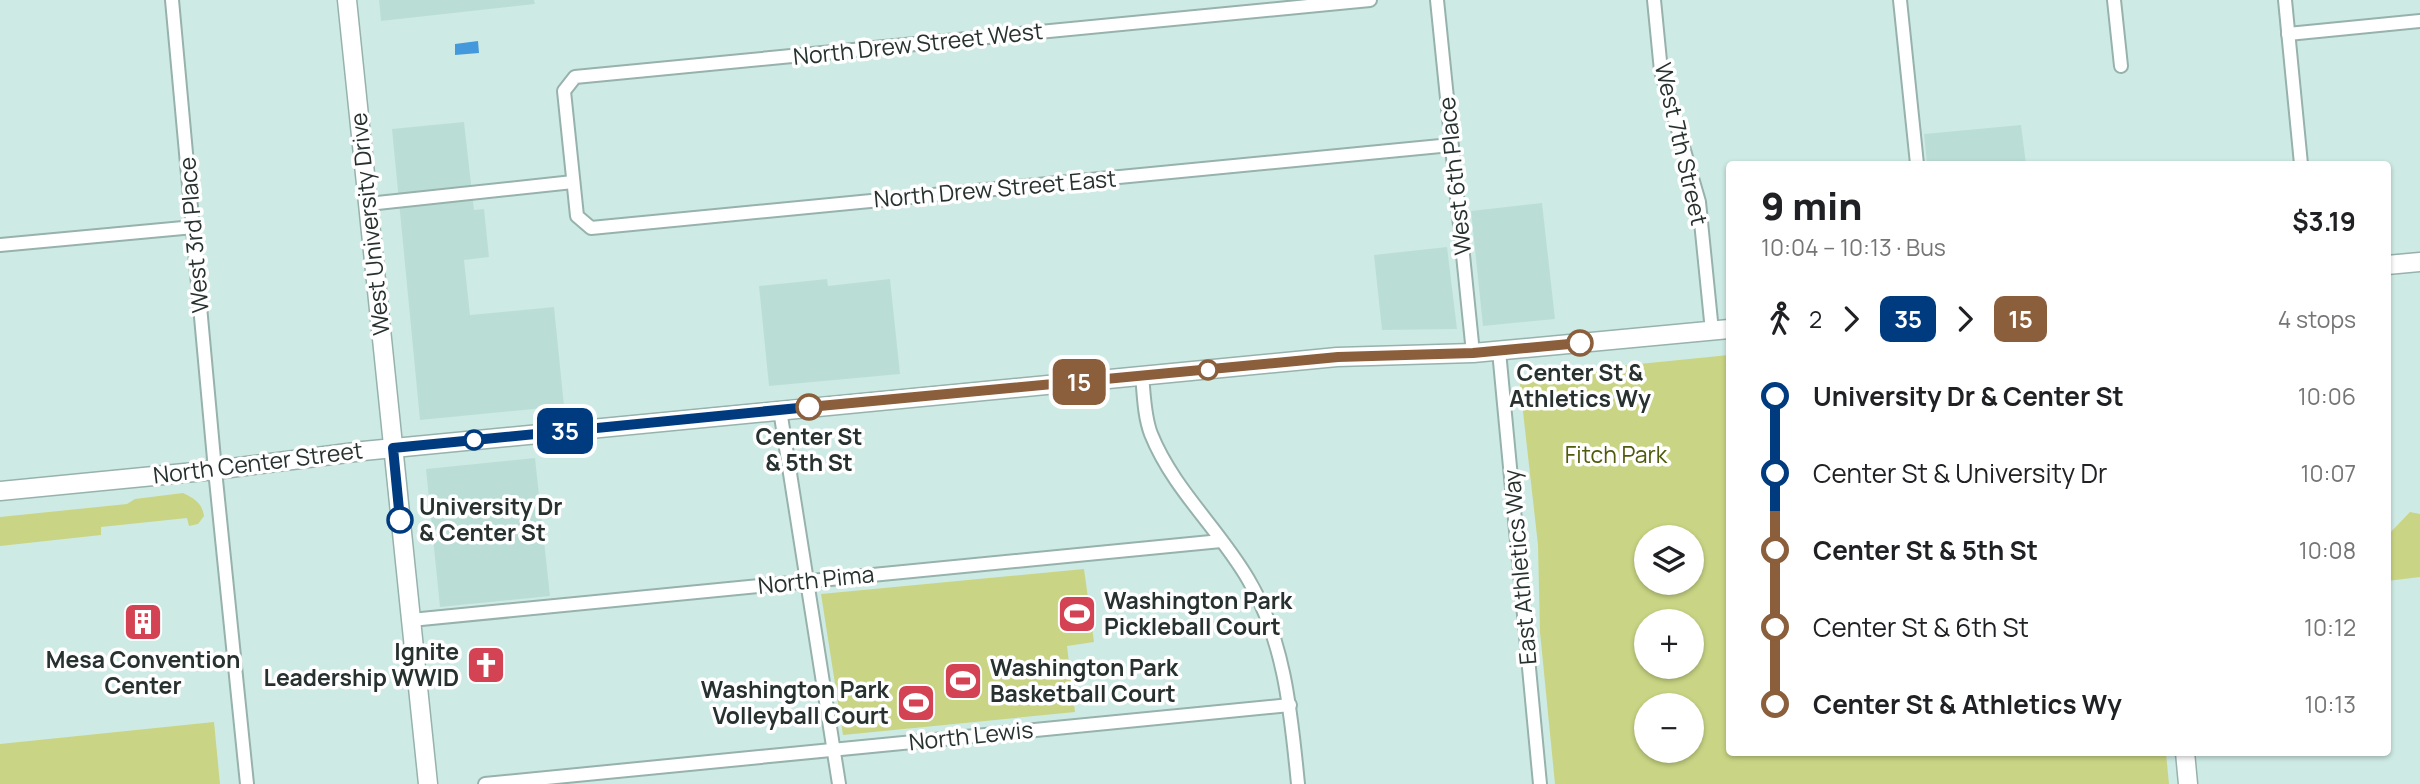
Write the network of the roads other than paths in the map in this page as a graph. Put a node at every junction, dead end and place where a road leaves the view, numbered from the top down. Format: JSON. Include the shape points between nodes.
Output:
{"nodes":[{"id":1,"x":172,"y":0,"type":"edge"},
{"id":2,"x":347,"y":0,"type":"edge"},
{"id":3,"x":1370,"y":0,"type":"edge"},
{"id":4,"x":1437,"y":0,"type":"edge"},
{"id":5,"x":1654,"y":0,"type":"edge"},
{"id":6,"x":1900,"y":0,"type":"edge"},
{"id":7,"x":2114,"y":0,"type":"edge"},
{"id":8,"x":2285,"y":0,"type":"edge"},
{"id":9,"x":2420,"y":21,"type":"edge"},
{"id":10,"x":2288,"y":34,"type":"junction"},
{"id":11,"x":2121,"y":66,"type":"dead end"},
{"id":12,"x":1451,"y":145,"type":"junction"},
{"id":13,"x":1917,"y":161,"type":"edge"},
{"id":14,"x":2301,"y":161,"type":"edge"},
{"id":15,"x":573,"y":182,"type":"junction"},
{"id":16,"x":369,"y":204,"type":"junction"},
{"id":17,"x":194,"y":227,"type":"junction"},
{"id":18,"x":0,"y":244,"type":"edge"},
{"id":19,"x":2420,"y":262,"type":"edge"},
{"id":20,"x":2391,"y":265,"type":"edge"},
{"id":21,"x":1720,"y":330,"type":"edge"},
{"id":22,"x":1499,"y":351,"type":"junction"},
{"id":23,"x":1473,"y":353,"type":"junction"},
{"id":24,"x":1142,"y":376,"type":"junction"},
{"id":25,"x":780,"y":410,"type":"junction"},
{"id":26,"x":393,"y":448,"type":"junction"},
{"id":27,"x":215,"y":470,"type":"junction"},
{"id":28,"x":0,"y":491,"type":"edge"},
{"id":29,"x":1221,"y":541,"type":"junction"},
{"id":30,"x":807,"y":581,"type":"junction"},
{"id":31,"x":411,"y":620,"type":"junction"},
{"id":32,"x":1290,"y":705,"type":"junction"},
{"id":33,"x":834,"y":750,"type":"junction"},
{"id":34,"x":2185,"y":756,"type":"edge"},
{"id":35,"x":247,"y":784,"type":"edge"},
{"id":36,"x":428,"y":784,"type":"edge"},
{"id":37,"x":485,"y":784,"type":"edge"},
{"id":38,"x":839,"y":784,"type":"edge"},
{"id":39,"x":1298,"y":784,"type":"edge"},
{"id":40,"x":1540,"y":784,"type":"edge"},
{"id":41,"x":2188,"y":784,"type":"edge"}],
"edges":[{"from":1,"to":17,"type":"street","name":"West 3rd Place"},
{"from":2,"to":16,"type":"street","name":"West University Drive"},
{"from":3,"to":15,"type":"street","name":"North Drew Street West","via":[[575,77],[564,91]]},
{"from":4,"to":12,"type":"street","name":"West 6th Place"},
{"from":5,"to":21,"type":"street","name":"West 7th Street","via":[[1661,71],[1699,202]]},
{"from":6,"to":13,"type":"street"},
{"from":7,"to":11,"type":"street"},
{"from":8,"to":10,"type":"street"},
{"from":9,"to":10,"type":"street"},
{"from":10,"to":14,"type":"street"},
{"from":12,"to":15,"type":"street","name":"North Drew Street East","via":[[591,228],[577,216]]},
{"from":12,"to":23,"type":"street","name":"West 6th Place"},
{"from":15,"to":16,"type":"street"},
{"from":16,"to":26,"type":"street","name":"West University Drive"},
{"from":17,"to":18,"type":"street"},
{"from":17,"to":27,"type":"street","name":"West 3rd Place"},
{"from":19,"to":20,"type":"street"},
{"from":21,"to":22,"type":"street","name":"North Center Street"},
{"from":22,"to":23,"type":"street","name":"North Center Street"},
{"from":22,"to":40,"type":"street","name":"East Athletics Way"},
{"from":23,"to":24,"type":"street","name":"North Center Street","via":[[1338,357]]},
{"from":24,"to":25,"type":"street","name":"North Center Street"},
{"from":24,"to":29,"type":"street","via":[[1150,432],[1167,467]]},
{"from":25,"to":26,"type":"street","name":"North Center Street"},
{"from":25,"to":30,"type":"street"},
{"from":26,"to":27,"type":"street","name":"North Center Street"},
{"from":26,"to":31,"type":"street","name":"West University Drive"},
{"from":27,"to":28,"type":"street","name":"North Center Street"},
{"from":27,"to":35,"type":"street","name":"West 3rd Place"},
{"from":29,"to":30,"type":"street","name":"North Pima"},
{"from":29,"to":32,"type":"street","via":[[1249,579],[1268,620]]},
{"from":30,"to":31,"type":"street","name":"North Pima"},
{"from":30,"to":33,"type":"street"},
{"from":31,"to":36,"type":"street","name":"West University Drive"},
{"from":32,"to":33,"type":"street","name":"North Lewis"},
{"from":32,"to":39,"type":"street"},
{"from":33,"to":37,"type":"street","name":"North Lewis"},
{"from":33,"to":38,"type":"street"},
{"from":34,"to":41,"type":"street"}]}
